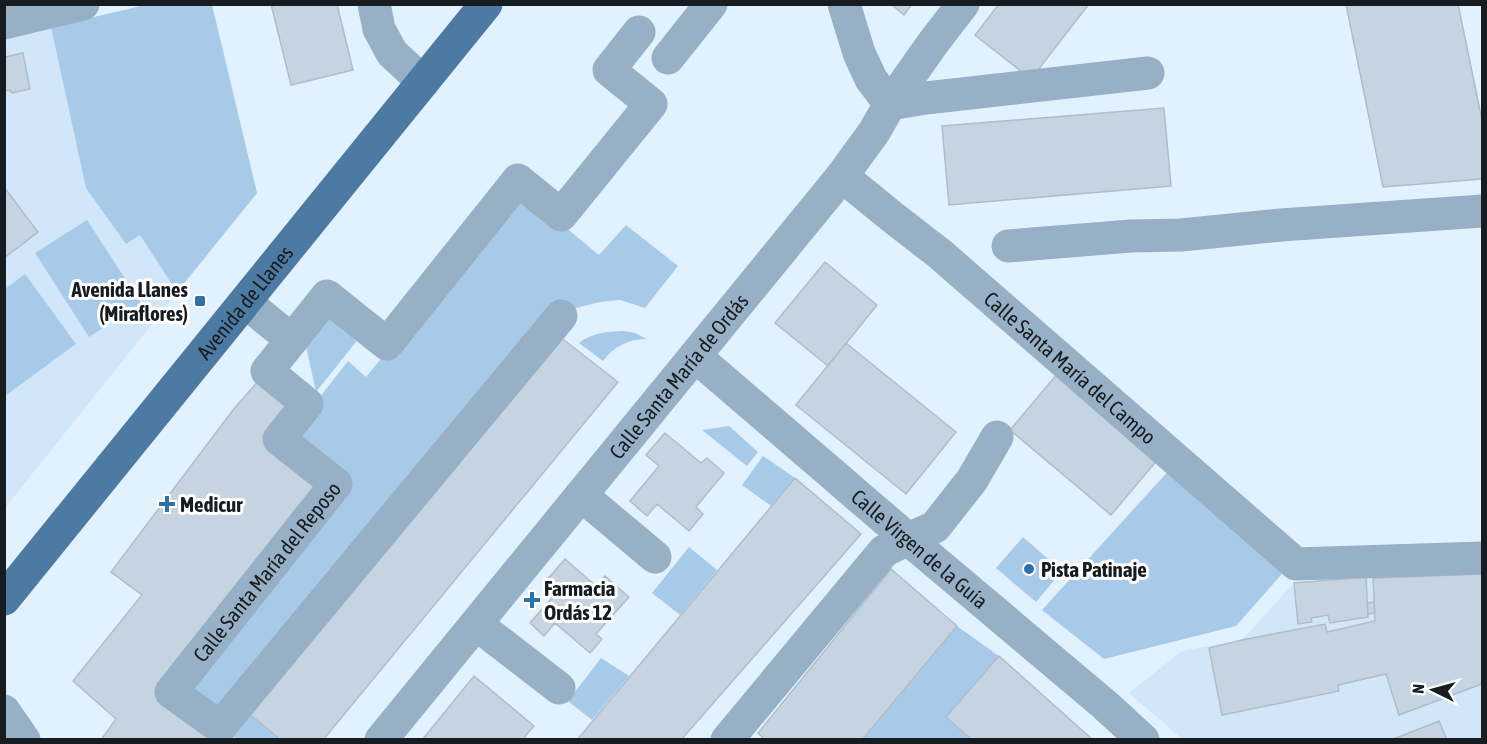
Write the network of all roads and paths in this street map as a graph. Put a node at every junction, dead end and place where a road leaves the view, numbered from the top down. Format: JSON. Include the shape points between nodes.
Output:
{"nodes":[{"id":1,"x":83,"y":4,"type":"edge"},
{"id":2,"x":374,"y":4,"type":"edge"},
{"id":3,"x":486,"y":4,"type":"edge"},
{"id":4,"x":711,"y":4,"type":"edge"},
{"id":5,"x":844,"y":4,"type":"edge"},
{"id":6,"x":963,"y":4,"type":"edge"},
{"id":7,"x":4,"y":23,"type":"edge"},
{"id":8,"x":639,"y":32,"type":"dead end"},
{"id":9,"x":668,"y":58,"type":"dead end"},
{"id":10,"x":1148,"y":73,"type":"dead end"},
{"id":11,"x":423,"y":82,"type":"junction"},
{"id":12,"x":890,"y":104,"type":"junction"},
{"id":13,"x":842,"y":176,"type":"junction"},
{"id":14,"x":1482,"y":211,"type":"edge"},
{"id":15,"x":1008,"y":246,"type":"dead end"},
{"id":16,"x":244,"y":302,"type":"junction"},
{"id":17,"x":561,"y":316,"type":"dead end"},
{"id":18,"x":292,"y":340,"type":"junction"},
{"id":19,"x":695,"y":356,"type":"junction"},
{"id":20,"x":997,"y":437,"type":"dead end"},
{"id":21,"x":581,"y":495,"type":"junction"},
{"id":22,"x":908,"y":539,"type":"junction"},
{"id":23,"x":656,"y":557,"type":"dead end"},
{"id":24,"x":1482,"y":558,"type":"edge"},
{"id":25,"x":4,"y":598,"type":"edge"},
{"id":26,"x":476,"y":624,"type":"junction"},
{"id":27,"x":559,"y":688,"type":"dead end"},
{"id":28,"x":4,"y":711,"type":"edge"},
{"id":29,"x":24,"y":740,"type":"edge"},
{"id":30,"x":381,"y":740,"type":"edge"},
{"id":31,"x":727,"y":740,"type":"edge"},
{"id":32,"x":1143,"y":740,"type":"edge"}],
"edges":[{"from":1,"to":7,"type":"street"},
{"from":2,"to":11,"type":"street","via":[[379,29],[392,53]]},
{"from":3,"to":11,"type":"main road","name":"Avenida de Llanes"},
{"from":4,"to":9,"type":"street"},
{"from":5,"to":12,"type":"street","via":[[863,61]]},
{"from":6,"to":12,"type":"street","name":"Calle Santa María de Ordás"},
{"from":8,"to":18,"type":"street","name":"Calle Santa María del Reposo","via":[[609,70],[651,104],[561,215],[519,180],[387,344],[327,296]]},
{"from":10,"to":12,"type":"street"},
{"from":11,"to":16,"type":"main road","name":"Avenida de Llanes"},
{"from":12,"to":13,"type":"street","name":"Calle Santa María de Ordás"},
{"from":13,"to":19,"type":"street","name":"Calle Santa María de Ordás"},
{"from":13,"to":24,"type":"street","name":"Calle Santa María del Campo","via":[[940,254],[1296,564]]},
{"from":14,"to":15,"type":"street"},
{"from":16,"to":18,"type":"street"},
{"from":16,"to":25,"type":"main road","name":"Avenida de Llanes"},
{"from":17,"to":18,"type":"street","name":"Calle Santa María del Reposo","via":[[220,727],[171,692],[336,484],[279,439],[307,404],[267,371]]},
{"from":19,"to":21,"type":"street","name":"Calle Santa María de Ordás"},
{"from":19,"to":22,"type":"street","name":"Calle Virgen de la Guía"},
{"from":20,"to":22,"type":"street","via":[[972,480],[935,527]]},
{"from":21,"to":23,"type":"street"},
{"from":21,"to":26,"type":"street","name":"Calle Santa María de Ordás"},
{"from":22,"to":31,"type":"street","via":[[884,551]]},
{"from":22,"to":32,"type":"street","name":"Calle Virgen de la Guía"},
{"from":26,"to":27,"type":"street"},
{"from":26,"to":30,"type":"street","name":"Calle Santa María de Ordás"},
{"from":28,"to":29,"type":"street"}]}
